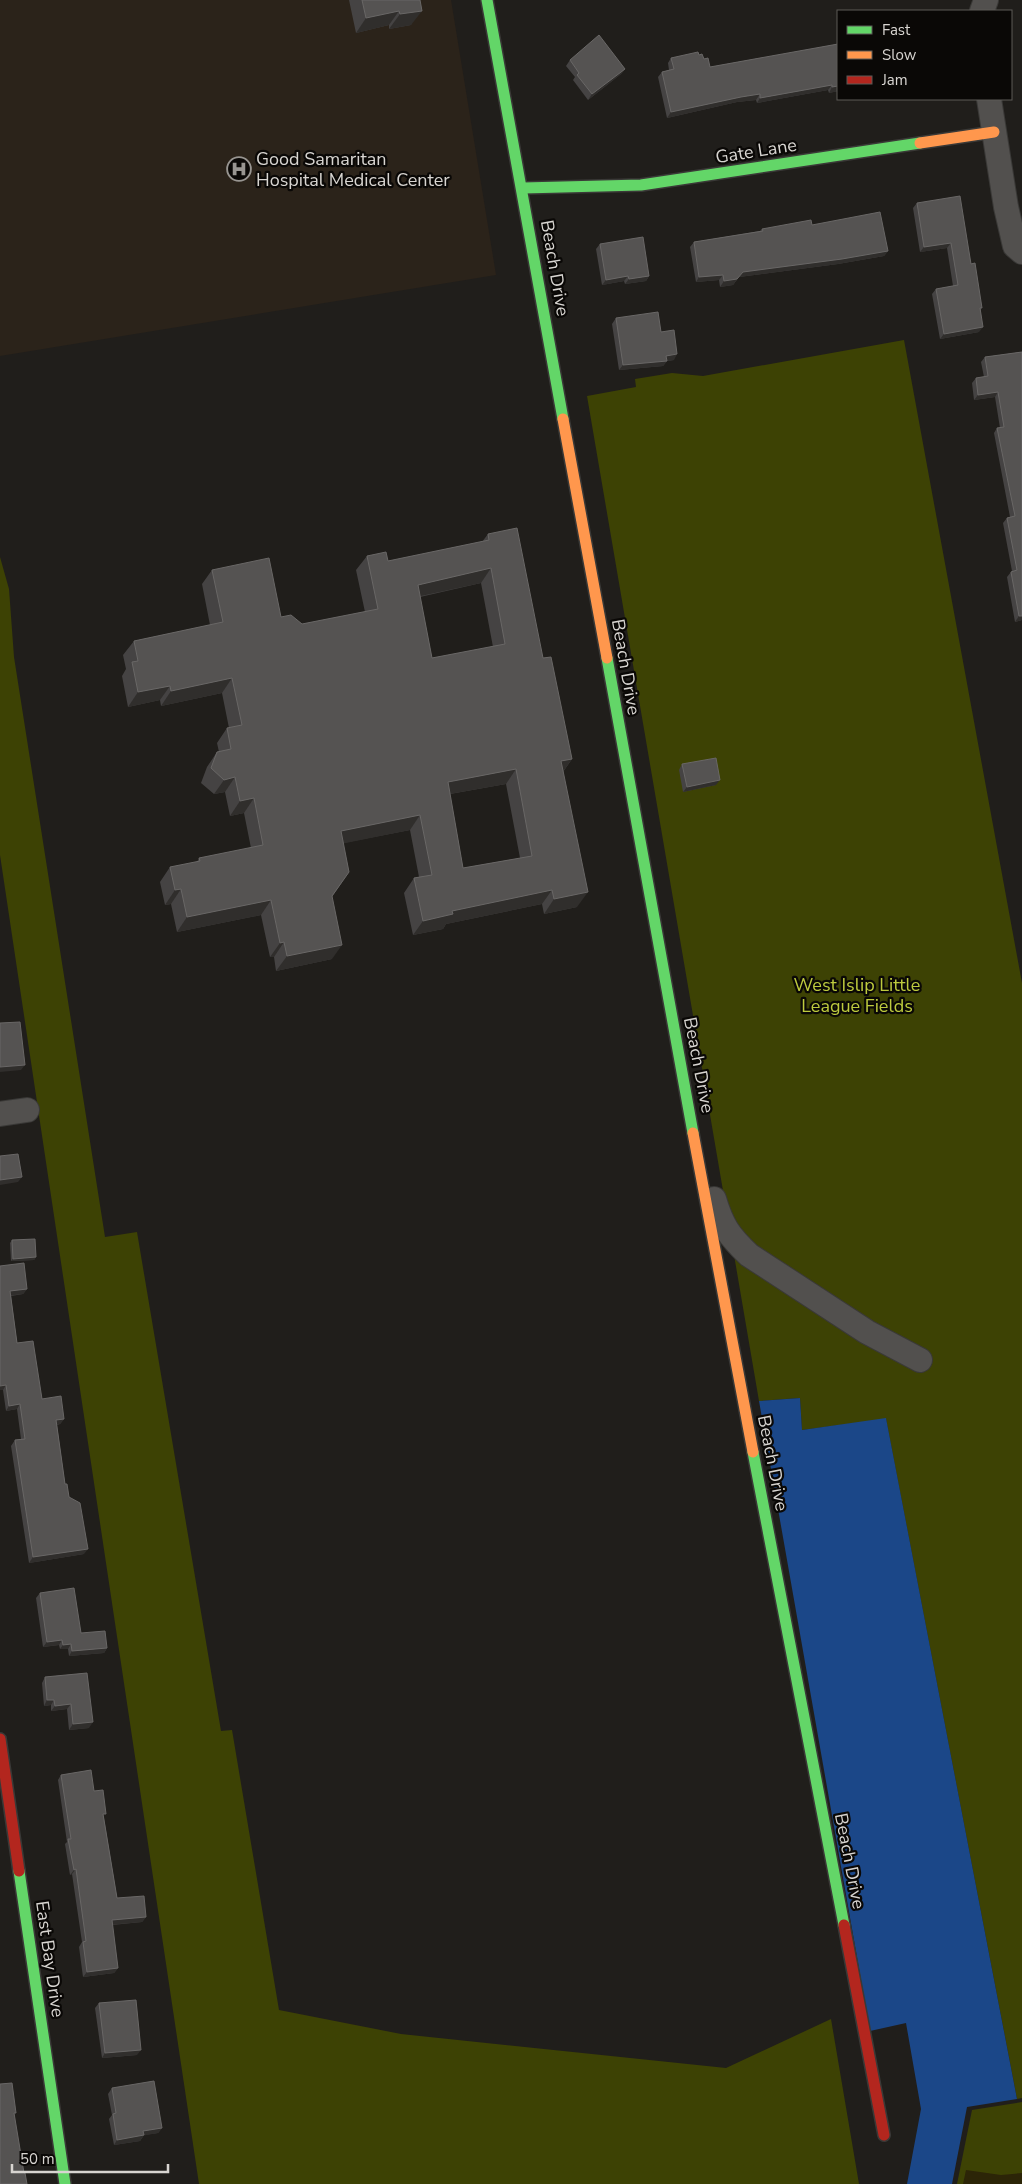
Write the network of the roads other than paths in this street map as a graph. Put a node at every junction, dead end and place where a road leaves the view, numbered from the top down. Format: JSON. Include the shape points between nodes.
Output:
{"nodes":[{"id":1,"x":487,"y":0,"type":"edge"},
{"id":2,"x":990,"y":100,"type":"edge"},
{"id":3,"x":994,"y":132,"type":"junction"},
{"id":4,"x":523,"y":188,"type":"junction"},
{"id":5,"x":1022,"y":252,"type":"edge"},
{"id":6,"x":26,"y":1110,"type":"dead end"},
{"id":7,"x":0,"y":1114,"type":"edge"},
{"id":8,"x":696,"y":1145,"type":"junction"},
{"id":9,"x":920,"y":1360,"type":"dead end"},
{"id":10,"x":0,"y":1739,"type":"edge"},
{"id":11,"x":884,"y":2135,"type":"dead end"},
{"id":12,"x":65,"y":2184,"type":"edge"}],
"edges":[{"from":1,"to":4,"type":"street","name":"Beach Drive"},
{"from":2,"to":3,"type":"street"},
{"from":3,"to":4,"type":"street","name":"Gate Lane","via":[[641,185]]},
{"from":3,"to":5,"type":"street","via":[[1015,246]]},
{"from":4,"to":8,"type":"street","name":"Beach Drive"},
{"from":6,"to":7,"type":"street"},
{"from":8,"to":9,"type":"street","via":[[721,1223],[735,1242],[749,1255],[867,1332]]},
{"from":8,"to":11,"type":"street","name":"Beach Drive"},
{"from":10,"to":12,"type":"street","name":"East Bay Drive"}]}
